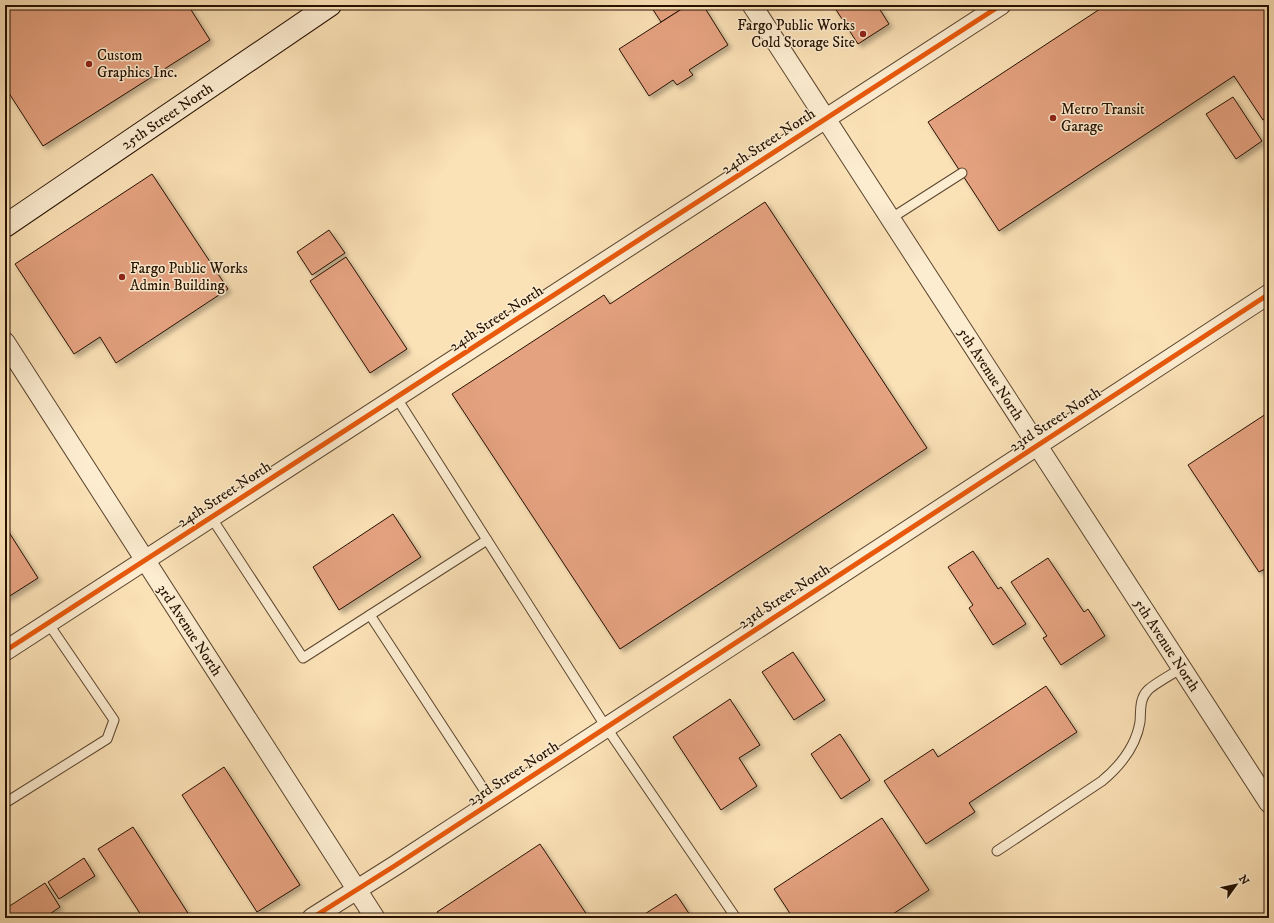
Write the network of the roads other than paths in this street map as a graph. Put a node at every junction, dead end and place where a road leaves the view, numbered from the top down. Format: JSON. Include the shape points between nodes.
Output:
{"nodes":[{"id":1,"x":330,"y":5,"type":"edge"},
{"id":2,"x":752,"y":5,"type":"edge"},
{"id":3,"x":1001,"y":5,"type":"edge"},
{"id":4,"x":825,"y":119,"type":"junction"},
{"id":5,"x":962,"y":173,"type":"dead end"},
{"id":6,"x":890,"y":219,"type":"junction"},
{"id":7,"x":5,"y":226,"type":"edge"},
{"id":8,"x":1269,"y":294,"type":"edge"},
{"id":9,"x":5,"y":342,"type":"edge"},
{"id":10,"x":396,"y":397,"type":"junction"},
{"id":11,"x":1037,"y":445,"type":"junction"},
{"id":12,"x":211,"y":517,"type":"junction"},
{"id":13,"x":487,"y":540,"type":"junction"},
{"id":14,"x":145,"y":560,"type":"junction"},
{"id":15,"x":370,"y":615,"type":"junction"},
{"id":16,"x":48,"y":623,"type":"junction"},
{"id":17,"x":5,"y":651,"type":"edge"},
{"id":18,"x":1182,"y":668,"type":"junction"},
{"id":19,"x":606,"y":727,"type":"junction"},
{"id":20,"x":492,"y":802,"type":"junction"},
{"id":21,"x":1269,"y":802,"type":"edge"},
{"id":22,"x":5,"y":803,"type":"edge"},
{"id":23,"x":997,"y":851,"type":"dead end"},
{"id":24,"x":357,"y":890,"type":"junction"},
{"id":25,"x":312,"y":918,"type":"edge"},
{"id":26,"x":376,"y":918,"type":"edge"},
{"id":27,"x":736,"y":918,"type":"edge"}],
"edges":[{"from":1,"to":7,"type":"main road","name":"25th Street North"},
{"from":2,"to":4,"type":"street","name":"5th Avenue North"},
{"from":3,"to":4,"type":"street","name":"24th Street North"},
{"from":4,"to":6,"type":"street","name":"5th Avenue North"},
{"from":4,"to":10,"type":"street","name":"24th Street North"},
{"from":5,"to":6,"type":"lane"},
{"from":6,"to":11,"type":"street","name":"5th Avenue North"},
{"from":8,"to":11,"type":"street","name":"23rd Street North"},
{"from":9,"to":14,"type":"street","name":"3rd Avenue North"},
{"from":10,"to":12,"type":"street","name":"24th Street North"},
{"from":10,"to":13,"type":"lane"},
{"from":11,"to":18,"type":"street","name":"5th Avenue North"},
{"from":11,"to":19,"type":"street","name":"23rd Street North"},
{"from":12,"to":14,"type":"street","name":"24th Street North"},
{"from":12,"to":15,"type":"lane","via":[[303,658]]},
{"from":13,"to":15,"type":"lane"},
{"from":13,"to":19,"type":"lane"},
{"from":14,"to":16,"type":"street","name":"24th Street North"},
{"from":14,"to":24,"type":"street","name":"3rd Avenue North"},
{"from":15,"to":20,"type":"lane"},
{"from":16,"to":17,"type":"street","name":"24th Street North"},
{"from":16,"to":22,"type":"lane","via":[[114,720],[107,739]]},
{"from":18,"to":21,"type":"street","name":"5th Avenue North"},
{"from":18,"to":23,"type":"lane","via":[[1148,690],[1141,702],[1136,737],[1127,756],[1116,770]]},
{"from":19,"to":20,"type":"street","name":"23rd Street North"},
{"from":19,"to":27,"type":"lane"},
{"from":20,"to":24,"type":"street","name":"23rd Street North"},
{"from":24,"to":25,"type":"street","name":"23rd Street North"},
{"from":24,"to":26,"type":"street","name":"3rd Avenue North"}]}
